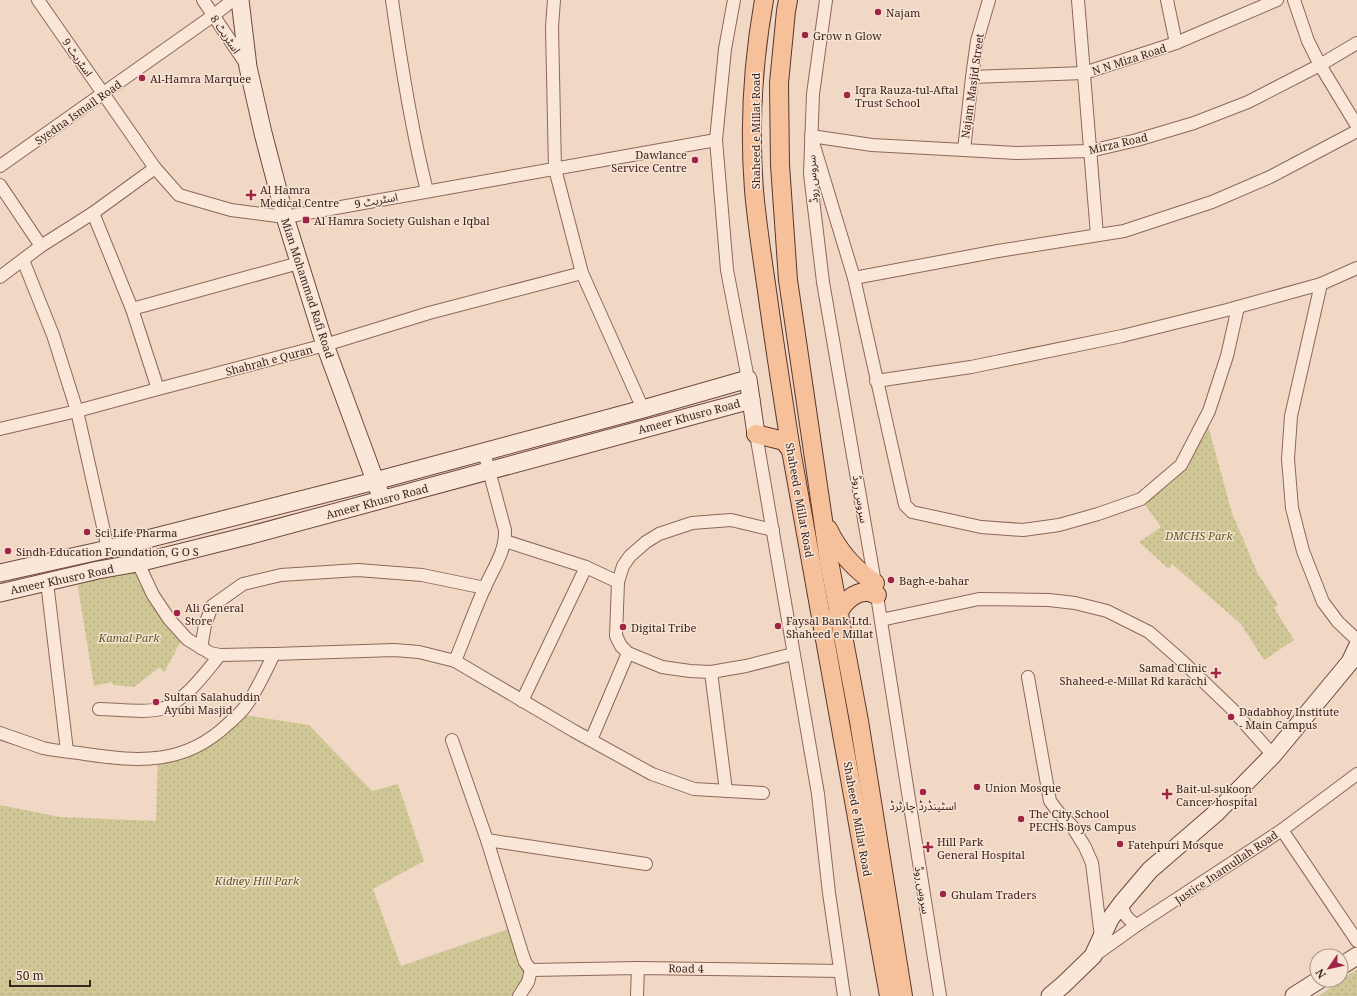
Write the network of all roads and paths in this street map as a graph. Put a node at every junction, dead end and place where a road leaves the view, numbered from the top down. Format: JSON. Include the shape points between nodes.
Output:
{"nodes":[{"id":1,"x":38,"y":0,"type":"edge"},
{"id":2,"x":203,"y":0,"type":"edge"},
{"id":3,"x":233,"y":0,"type":"edge"},
{"id":4,"x":240,"y":0,"type":"edge"},
{"id":5,"x":392,"y":0,"type":"edge"},
{"id":6,"x":554,"y":0,"type":"edge"},
{"id":7,"x":734,"y":0,"type":"edge"},
{"id":8,"x":776,"y":0,"type":"edge"},
{"id":9,"x":826,"y":0,"type":"edge"},
{"id":10,"x":989,"y":0,"type":"edge"},
{"id":11,"x":1078,"y":0,"type":"edge"},
{"id":12,"x":1167,"y":0,"type":"edge"},
{"id":13,"x":1277,"y":0,"type":"edge"},
{"id":14,"x":1294,"y":0,"type":"edge"},
{"id":15,"x":214,"y":15,"type":"junction"},
{"id":16,"x":1176,"y":43,"type":"junction"},
{"id":17,"x":1357,"y":43,"type":"edge"},
{"id":18,"x":1320,"y":65,"type":"junction"},
{"id":19,"x":248,"y":67,"type":"junction"},
{"id":20,"x":1084,"y":73,"type":"junction"},
{"id":21,"x":972,"y":77,"type":"junction"},
{"id":22,"x":103,"y":94,"type":"junction"},
{"id":23,"x":1357,"y":126,"type":"edge"},
{"id":24,"x":1357,"y":131,"type":"edge"},
{"id":25,"x":811,"y":136,"type":"junction"},
{"id":26,"x":716,"y":140,"type":"junction"},
{"id":27,"x":964,"y":150,"type":"junction"},
{"id":28,"x":1090,"y":151,"type":"junction"},
{"id":29,"x":0,"y":166,"type":"edge"},
{"id":30,"x":155,"y":168,"type":"junction"},
{"id":31,"x":555,"y":169,"type":"junction"},
{"id":32,"x":0,"y":185,"type":"edge"},
{"id":33,"x":427,"y":191,"type":"junction"},
{"id":34,"x":93,"y":213,"type":"junction"},
{"id":35,"x":285,"y":217,"type":"junction"},
{"id":36,"x":1097,"y":235,"type":"junction"},
{"id":37,"x":41,"y":246,"type":"junction"},
{"id":38,"x":23,"y":260,"type":"junction"},
{"id":39,"x":299,"y":262,"type":"junction"},
{"id":40,"x":1357,"y":268,"type":"edge"},
{"id":41,"x":582,"y":273,"type":"junction"},
{"id":42,"x":0,"y":277,"type":"edge"},
{"id":43,"x":854,"y":278,"type":"junction"},
{"id":44,"x":1321,"y":284,"type":"junction"},
{"id":45,"x":1238,"y":307,"type":"junction"},
{"id":46,"x":132,"y":310,"type":"junction"},
{"id":47,"x":324,"y":345,"type":"junction"},
{"id":48,"x":748,"y":379,"type":"junction"},
{"id":49,"x":876,"y":382,"type":"junction"},
{"id":50,"x":158,"y":389,"type":"junction"},
{"id":51,"x":751,"y":400,"type":"junction"},
{"id":52,"x":643,"y":409,"type":"junction"},
{"id":53,"x":784,"y":409,"type":"junction"},
{"id":54,"x":77,"y":411,"type":"junction"},
{"id":55,"x":0,"y":429,"type":"edge"},
{"id":56,"x":756,"y":434,"type":"junction"},
{"id":57,"x":791,"y":450,"type":"junction"},
{"id":58,"x":484,"y":452,"type":"junction"},
{"id":59,"x":490,"y":470,"type":"junction"},
{"id":60,"x":375,"y":481,"type":"junction"},
{"id":61,"x":382,"y":500,"type":"junction"},
{"id":62,"x":823,"y":517,"type":"junction"},
{"id":63,"x":773,"y":530,"type":"junction"},
{"id":64,"x":505,"y":541,"type":"junction"},
{"id":65,"x":108,"y":549,"type":"junction"},
{"id":66,"x":138,"y":563,"type":"junction"},
{"id":67,"x":586,"y":567,"type":"junction"},
{"id":68,"x":0,"y":573,"type":"edge"},
{"id":69,"x":47,"y":582,"type":"junction"},
{"id":70,"x":618,"y":582,"type":"junction"},
{"id":71,"x":485,"y":588,"type":"junction"},
{"id":72,"x":876,"y":589,"type":"junction"},
{"id":73,"x":0,"y":593,"type":"edge"},
{"id":74,"x":838,"y":614,"type":"junction"},
{"id":75,"x":881,"y":620,"type":"junction"},
{"id":76,"x":1357,"y":640,"type":"edge"},
{"id":77,"x":1357,"y":647,"type":"edge"},
{"id":78,"x":201,"y":648,"type":"junction"},
{"id":79,"x":628,"y":653,"type":"junction"},
{"id":80,"x":274,"y":654,"type":"junction"},
{"id":81,"x":793,"y":654,"type":"junction"},
{"id":82,"x":220,"y":655,"type":"junction"},
{"id":83,"x":455,"y":661,"type":"junction"},
{"id":84,"x":711,"y":672,"type":"junction"},
{"id":85,"x":1028,"y":677,"type":"dead end"},
{"id":86,"x":522,"y":701,"type":"junction"},
{"id":87,"x":98,"y":709,"type":"dead end"},
{"id":88,"x":0,"y":733,"type":"edge"},
{"id":89,"x":452,"y":740,"type":"dead end"},
{"id":90,"x":591,"y":740,"type":"junction"},
{"id":91,"x":67,"y":751,"type":"junction"},
{"id":92,"x":1273,"y":755,"type":"junction"},
{"id":93,"x":1357,"y":774,"type":"edge"},
{"id":94,"x":726,"y":791,"type":"junction"},
{"id":95,"x":763,"y":794,"type":"dead end"},
{"id":96,"x":1282,"y":830,"type":"junction"},
{"id":97,"x":487,"y":840,"type":"junction"},
{"id":98,"x":646,"y":864,"type":"dead end"},
{"id":99,"x":1122,"y":903,"type":"junction"},
{"id":100,"x":1137,"y":925,"type":"junction"},
{"id":101,"x":1101,"y":938,"type":"junction"},
{"id":102,"x":1357,"y":941,"type":"edge"},
{"id":103,"x":1093,"y":956,"type":"junction"},
{"id":104,"x":638,"y":968,"type":"junction"},
{"id":105,"x":531,"y":970,"type":"junction"},
{"id":106,"x":840,"y":971,"type":"junction"},
{"id":107,"x":1309,"y":986,"type":"edge"},
{"id":108,"x":519,"y":996,"type":"edge"},
{"id":109,"x":637,"y":996,"type":"edge"},
{"id":110,"x":844,"y":996,"type":"edge"},
{"id":111,"x":889,"y":996,"type":"edge"},
{"id":112,"x":903,"y":996,"type":"edge"},
{"id":113,"x":940,"y":996,"type":"edge"},
{"id":114,"x":1050,"y":996,"type":"edge"},
{"id":115,"x":1294,"y":996,"type":"edge"}],
"edges":[{"from":1,"to":22,"type":"street","name":"اسٹریٹ 9"},
{"from":2,"to":15,"type":"street","name":"اسٹریٹ 8"},
{"from":3,"to":15,"type":"street","name":"Syedna Ismail Road"},
{"from":4,"to":19,"type":"main road","name":"Mian Mohammad Rafi Road"},
{"from":5,"to":33,"type":"street","via":[[401,68]]},
{"from":6,"to":31,"type":"street","via":[[552,27]]},
{"from":7,"to":26,"type":"street","via":[[725,49]]},
{"from":8,"to":53,"type":"main road","name":"Shaheed e Millat Road","via":[[759,27],[754,84],[753,152],[758,224]]},
{"from":8,"to":62,"type":"main road","name":"Shaheed e Millat Road","via":[[786,11],[779,83],[780,165],[788,280]]},
{"from":9,"to":25,"type":"street","name":"سروس روڈ"},
{"from":10,"to":21,"type":"street","name":"Najam Masjid Street","via":[[977,41]]},
{"from":11,"to":20,"type":"street"},
{"from":12,"to":16,"type":"street"},
{"from":13,"to":16,"type":"street","name":"N N Miza Road"},
{"from":14,"to":18,"type":"street","via":[[1308,41]]},
{"from":15,"to":19,"type":"street","name":"اسٹریٹ 8"},
{"from":15,"to":22,"type":"street","name":"Syedna Ismail Road"},
{"from":16,"to":20,"type":"street","name":"N N Miza Road"},
{"from":17,"to":18,"type":"street","name":"Mirza Road"},
{"from":18,"to":23,"type":"street"},
{"from":18,"to":28,"type":"street","name":"Mirza Road","via":[[1248,102],[1194,123]]},
{"from":19,"to":35,"type":"main road","name":"Mian Mohammad Rafi Road"},
{"from":20,"to":21,"type":"street","name":"N N Miza Road"},
{"from":20,"to":28,"type":"street"},
{"from":21,"to":27,"type":"street","name":"Najam Masjid Street"},
{"from":22,"to":29,"type":"street","name":"Syedna Ismail Road"},
{"from":22,"to":30,"type":"street","name":"اسٹریٹ 9"},
{"from":24,"to":36,"type":"street","via":[[1270,177],[1212,202],[1124,231]]},
{"from":25,"to":27,"type":"street","name":"Mirza Road","via":[[872,145]]},
{"from":25,"to":43,"type":"street"},
{"from":25,"to":72,"type":"street","name":"سروس روڈ","via":[[810,174],[823,282]]},
{"from":26,"to":31,"type":"street","name":"اسٹریٹ 9"},
{"from":26,"to":48,"type":"street","via":[[727,270]]},
{"from":27,"to":28,"type":"street","name":"Mirza Road","via":[[1016,153]]},
{"from":28,"to":36,"type":"street"},
{"from":30,"to":34,"type":"street"},
{"from":30,"to":35,"type":"street","name":"اسٹریٹ 9","via":[[179,195],[231,210]]},
{"from":31,"to":33,"type":"street","name":"اسٹریٹ 9"},
{"from":31,"to":41,"type":"street"},
{"from":32,"to":37,"type":"street"},
{"from":33,"to":35,"type":"street","name":"اسٹریٹ 9"},
{"from":34,"to":37,"type":"street"},
{"from":34,"to":46,"type":"street"},
{"from":35,"to":39,"type":"main road","name":"Mian Mohammad Rafi Road"},
{"from":36,"to":43,"type":"street"},
{"from":37,"to":38,"type":"street"},
{"from":38,"to":42,"type":"street"},
{"from":38,"to":54,"type":"street","via":[[53,335]]},
{"from":39,"to":46,"type":"street"},
{"from":39,"to":47,"type":"main road","name":"Mian Mohammad Rafi Road"},
{"from":40,"to":44,"type":"street"},
{"from":41,"to":47,"type":"street","name":"Shahrah e Quran"},
{"from":41,"to":52,"type":"street"},
{"from":43,"to":49,"type":"street"},
{"from":44,"to":45,"type":"street"},
{"from":44,"to":76,"type":"street","via":[[1291,416],[1288,459],[1292,508],[1303,552],[1323,602],[1338,622]]},
{"from":45,"to":49,"type":"street","via":[[1100,341],[971,367]]},
{"from":45,"to":49,"type":"street","via":[[1227,356],[1209,411],[1181,465],[1141,499],[1059,526],[1023,530],[980,527],[912,512],[905,505]]},
{"from":46,"to":50,"type":"street"},
{"from":47,"to":50,"type":"street","name":"Shahrah e Quran"},
{"from":47,"to":60,"type":"main road","name":"Mian Mohammad Rafi Road"},
{"from":48,"to":51,"type":"main road"},
{"from":48,"to":52,"type":"main road","name":"Ameer Khusro Road"},
{"from":50,"to":54,"type":"street","name":"Shahrah e Quran"},
{"from":51,"to":56,"type":"main road"},
{"from":51,"to":59,"type":"main road","name":"Ameer Khusro Road"},
{"from":52,"to":58,"type":"main road","name":"Ameer Khusro Road"},
{"from":53,"to":56,"type":"main road","via":[[772,424]]},
{"from":53,"to":57,"type":"main road","name":"Shaheed e Millat Road"},
{"from":54,"to":55,"type":"street","name":"Shahrah e Quran"},
{"from":54,"to":65,"type":"street"},
{"from":56,"to":57,"type":"main road","via":[[784,441]]},
{"from":56,"to":63,"type":"street"},
{"from":57,"to":111,"type":"main road","name":"Shaheed e Millat Road"},
{"from":58,"to":59,"type":"street"},
{"from":58,"to":60,"type":"main road","name":"Ameer Khusro Road"},
{"from":59,"to":61,"type":"main road","name":"Ameer Khusro Road"},
{"from":59,"to":64,"type":"street","via":[[505,530]]},
{"from":60,"to":61,"type":"main road","name":"Mian Mohammad Rafi Road"},
{"from":60,"to":65,"type":"main road","name":"Ameer Khusro Road"},
{"from":61,"to":66,"type":"main road","name":"Ameer Khusro Road","via":[[252,536]]},
{"from":62,"to":72,"type":"main road","via":[[833,539],[850,563]]},
{"from":62,"to":74,"type":"main road","name":"Shaheed e Millat Road"},
{"from":63,"to":70,"type":"street","via":[[731,520],[692,523],[659,534],[630,556],[623,566]]},
{"from":63,"to":81,"type":"street"},
{"from":64,"to":67,"type":"street"},
{"from":64,"to":71,"type":"street"},
{"from":65,"to":68,"type":"main road","name":"Ameer Khusro Road"},
{"from":66,"to":69,"type":"main road","name":"Ameer Khusro Road"},
{"from":66,"to":78,"type":"street","via":[[169,619]]},
{"from":67,"to":70,"type":"street"},
{"from":67,"to":86,"type":"street"},
{"from":69,"to":73,"type":"main road","name":"Ameer Khusro Road"},
{"from":69,"to":91,"type":"street"},
{"from":70,"to":79,"type":"street","via":[[616,636]]},
{"from":71,"to":78,"type":"street","via":[[422,575],[358,570],[281,575],[243,584],[212,606]]},
{"from":71,"to":83,"type":"street"},
{"from":72,"to":74,"type":"main road","via":[[853,596],[842,605]]},
{"from":72,"to":75,"type":"street","name":"سروس روڈ"},
{"from":74,"to":112,"type":"main road","name":"Shaheed e Millat Road","via":[[859,721]]},
{"from":75,"to":92,"type":"street","via":[[979,599],[1048,600],[1107,611],[1149,632],[1231,708]]},
{"from":75,"to":113,"type":"street","name":"سروس روڈ"},
{"from":77,"to":92,"type":"main road","via":[[1350,662]]},
{"from":78,"to":82,"type":"street"},
{"from":79,"to":84,"type":"street","via":[[662,667]]},
{"from":79,"to":90,"type":"street"},
{"from":80,"to":82,"type":"street"},
{"from":80,"to":83,"type":"street","via":[[394,650],[419,652]]},
{"from":80,"to":91,"type":"street","via":[[245,707],[208,742],[170,756],[131,760]]},
{"from":81,"to":84,"type":"street"},
{"from":81,"to":106,"type":"street","via":[[818,794]]},
{"from":82,"to":87,"type":"street","via":[[178,701],[163,708],[142,711]]},
{"from":83,"to":86,"type":"street"},
{"from":84,"to":94,"type":"street"},
{"from":85,"to":101,"type":"street","via":[[1050,801],[1072,826],[1092,863]]},
{"from":86,"to":90,"type":"street"},
{"from":88,"to":91,"type":"street","via":[[45,748]]},
{"from":89,"to":97,"type":"street"},
{"from":90,"to":94,"type":"street","via":[[652,774],[694,789]]},
{"from":92,"to":99,"type":"main road","via":[[1216,813],[1150,870]]},
{"from":93,"to":96,"type":"street","name":"Justice Inamullah Road"},
{"from":94,"to":95,"type":"street"},
{"from":96,"to":100,"type":"street","name":"Justice Inamullah Road"},
{"from":96,"to":102,"type":"street"},
{"from":97,"to":98,"type":"street"},
{"from":97,"to":105,"type":"street","via":[[522,953]]},
{"from":99,"to":100,"type":"street","via":[[1124,915]]},
{"from":99,"to":101,"type":"main road","via":[[1110,919]]},
{"from":100,"to":103,"type":"street","name":"Justice Inamullah Road"},
{"from":101,"to":103,"type":"main road"},
{"from":103,"to":114,"type":"main road"},
{"from":104,"to":105,"type":"street","name":"Road 4"},
{"from":104,"to":106,"type":"street","name":"Road 4"},
{"from":104,"to":109,"type":"street"},
{"from":105,"to":108,"type":"street","via":[[528,982]]},
{"from":106,"to":110,"type":"street"},
{"from":107,"to":115,"type":"main road"}]}
